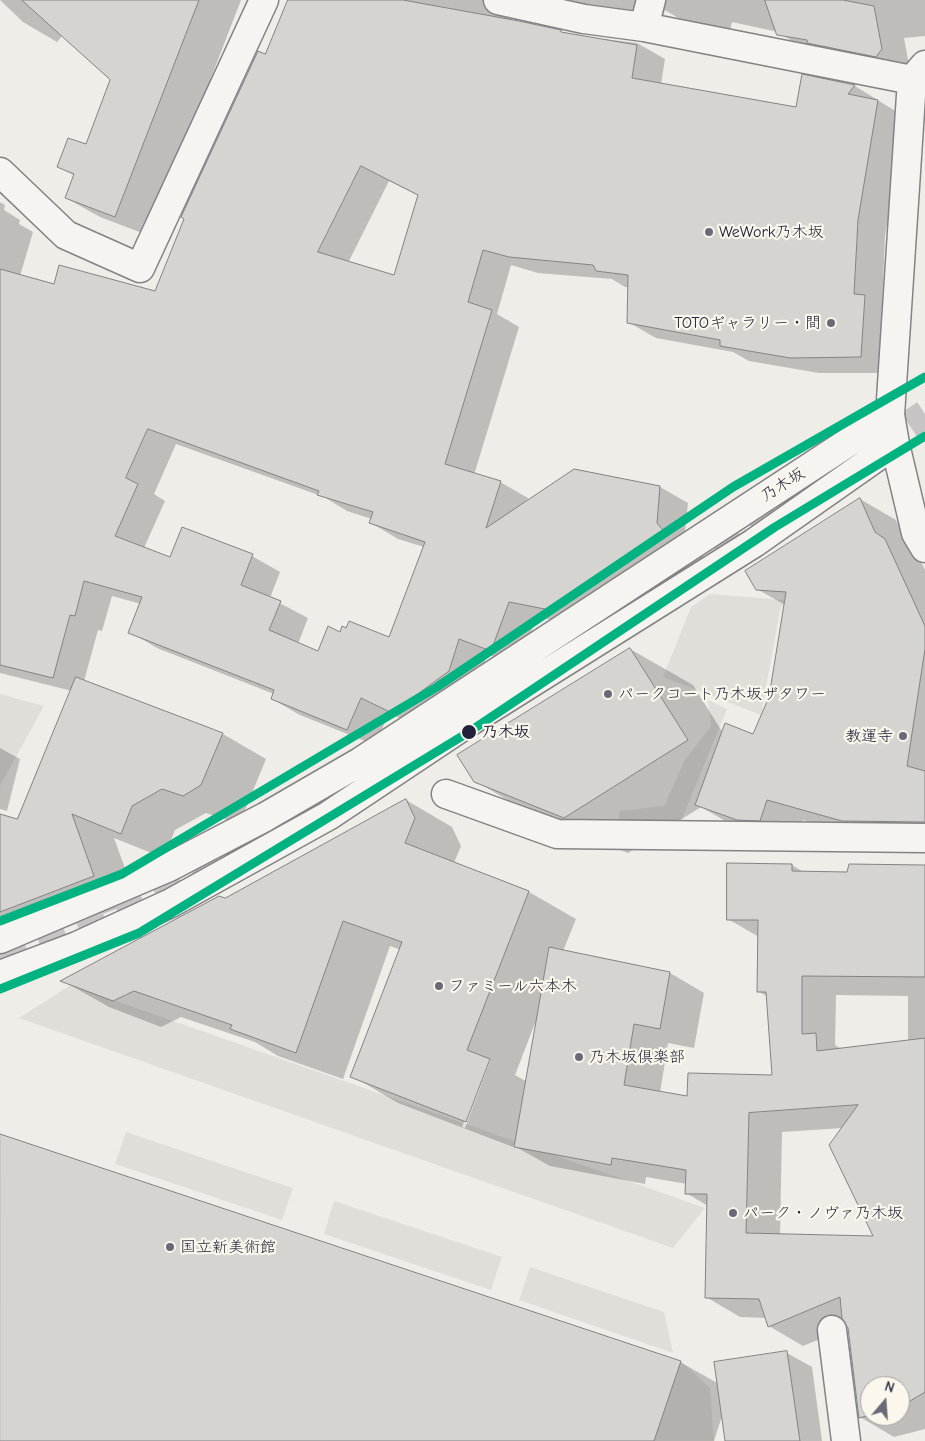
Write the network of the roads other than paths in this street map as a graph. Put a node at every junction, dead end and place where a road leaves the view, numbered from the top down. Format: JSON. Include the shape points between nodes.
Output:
{"nodes":[{"id":1,"x":264,"y":0,"type":"edge"},
{"id":2,"x":498,"y":0,"type":"edge"},
{"id":3,"x":651,"y":0,"type":"edge"},
{"id":4,"x":644,"y":27,"type":"junction"},
{"id":5,"x":919,"y":72,"type":"edge"},
{"id":6,"x":0,"y":172,"type":"edge"},
{"id":7,"x":890,"y":415,"type":"junction"},
{"id":8,"x":895,"y":444,"type":"junction"},
{"id":9,"x":925,"y":548,"type":"edge"},
{"id":10,"x":446,"y":794,"type":"dead end"},
{"id":11,"x":925,"y":838,"type":"edge"},
{"id":12,"x":0,"y":940,"type":"edge"},
{"id":13,"x":0,"y":975,"type":"edge"},
{"id":14,"x":832,"y":1330,"type":"dead end"},
{"id":15,"x":846,"y":1441,"type":"edge"}],
"edges":[{"from":1,"to":6,"type":"street","via":[[140,268],[66,235]]},
{"from":2,"to":4,"type":"street"},
{"from":3,"to":4,"type":"street"},
{"from":4,"to":5,"type":"street"},
{"from":5,"to":7,"type":"street"},
{"from":7,"to":8,"type":"street"},
{"from":7,"to":12,"type":"street","name":"乃木坂","via":[[360,762],[169,867]]},
{"from":8,"to":9,"type":"street","via":[[916,533]]},
{"from":8,"to":13,"type":"street","name":"乃木坂","via":[[754,543],[472,720],[328,816],[171,903],[76,946]]},
{"from":10,"to":11,"type":"street","via":[[556,834]]},
{"from":14,"to":15,"type":"street"}]}
